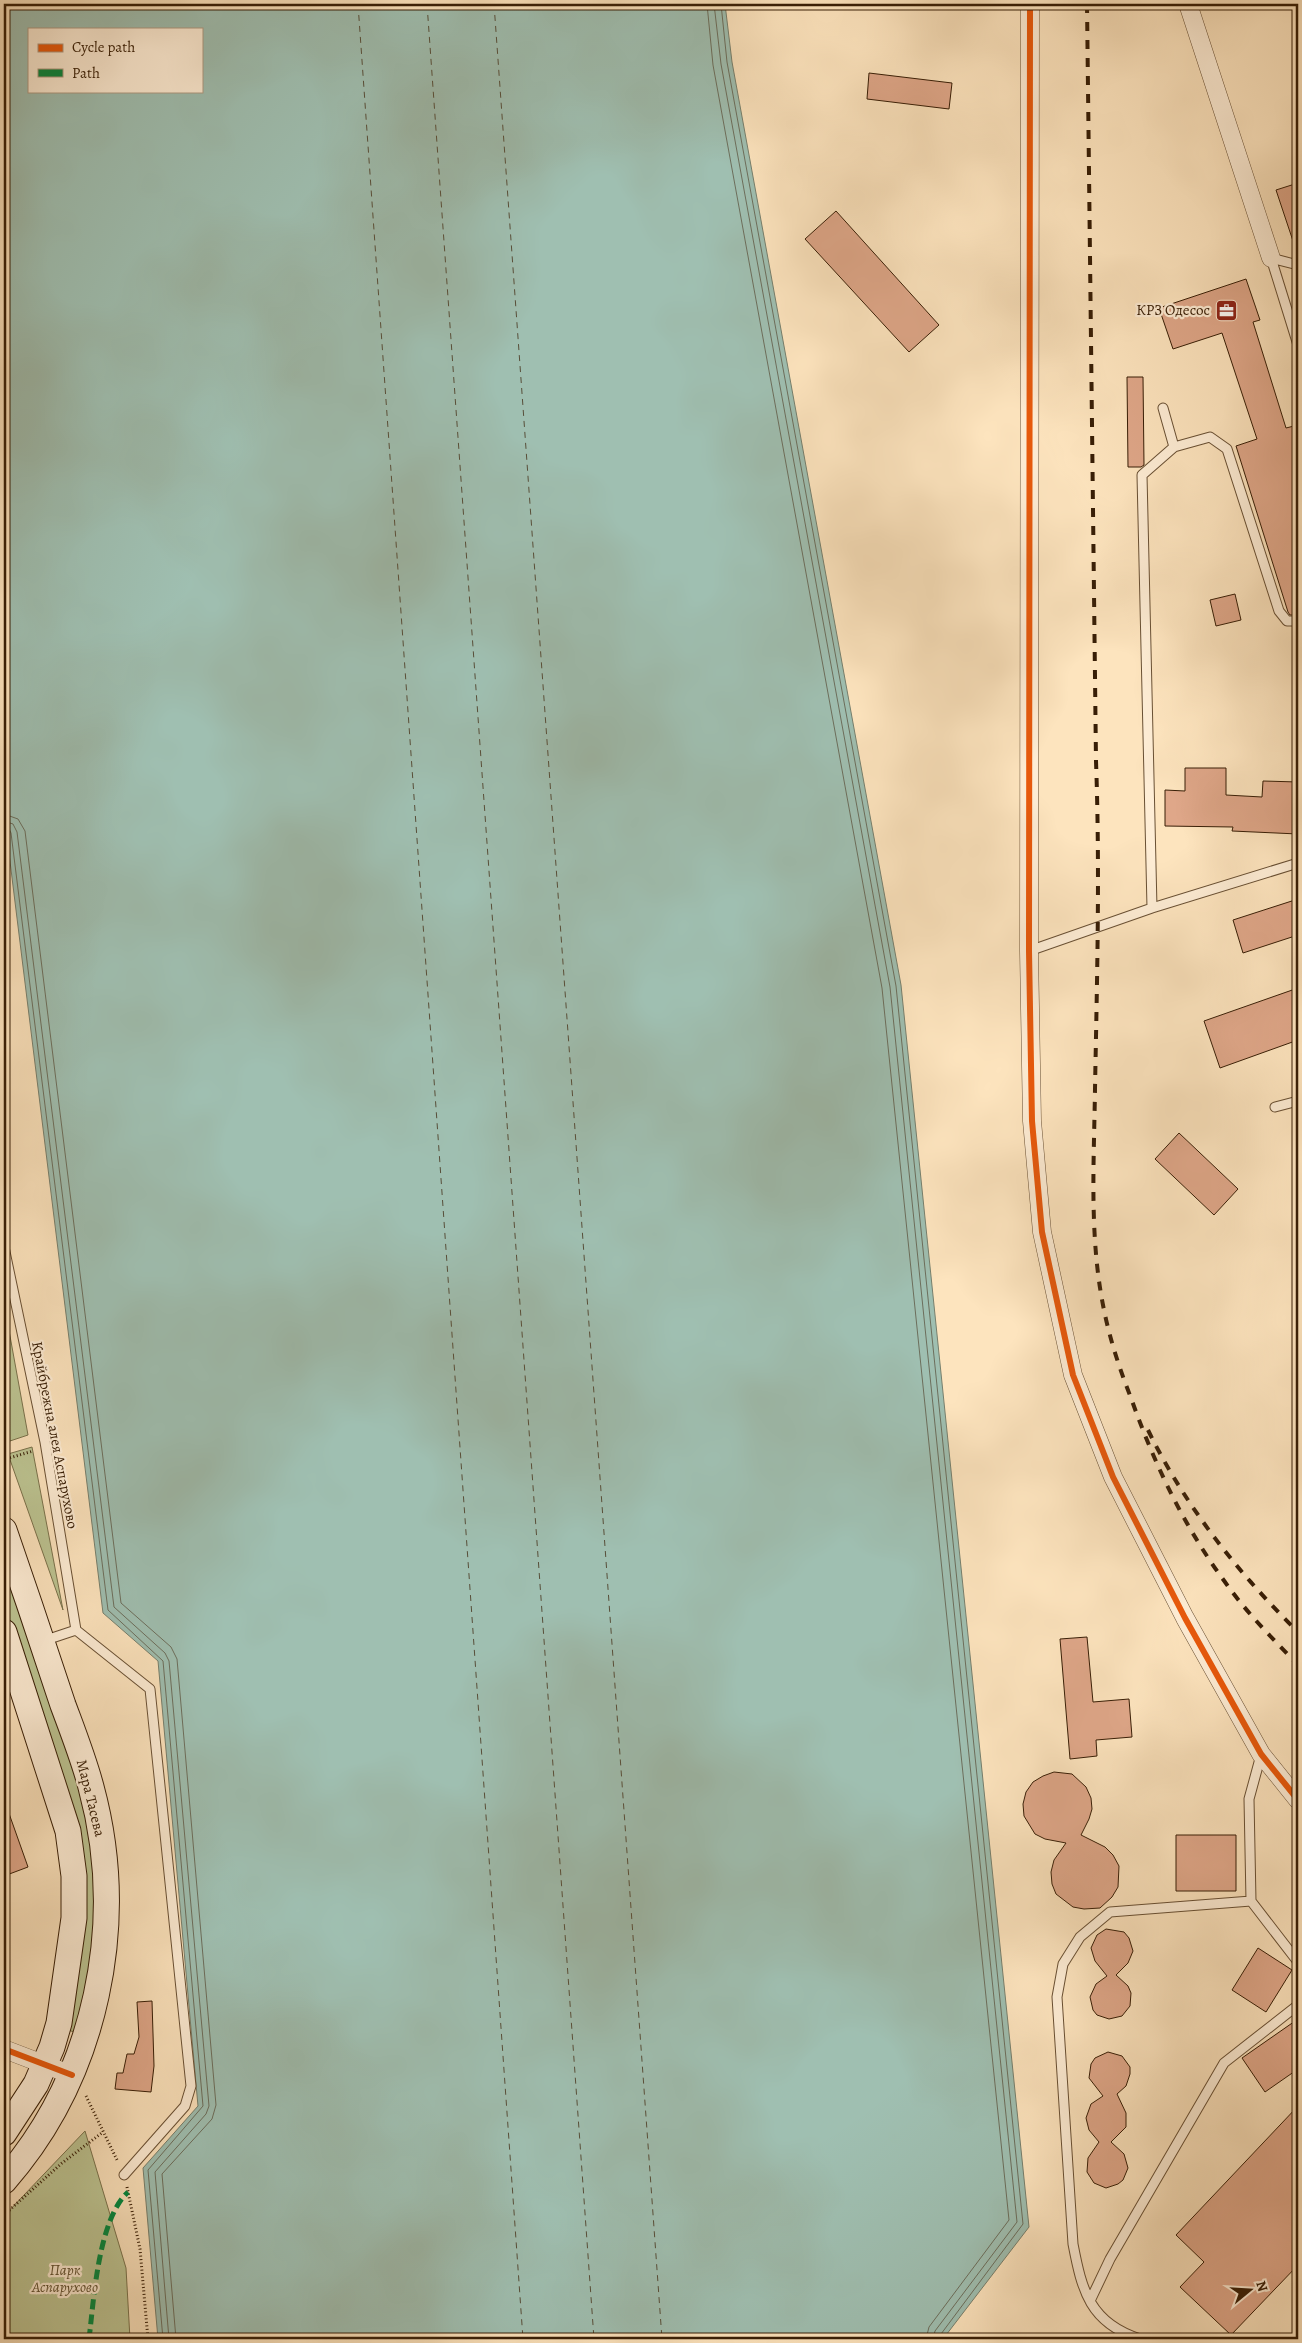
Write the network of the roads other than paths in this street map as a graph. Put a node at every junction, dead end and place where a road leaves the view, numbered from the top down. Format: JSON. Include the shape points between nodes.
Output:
{"nodes":[{"id":1,"x":1030,"y":4,"type":"edge"},
{"id":2,"x":1188,"y":4,"type":"edge"},
{"id":3,"x":1271,"y":258,"type":"junction"},
{"id":4,"x":1298,"y":265,"type":"edge"},
{"id":5,"x":1298,"y":345,"type":"edge"},
{"id":6,"x":1163,"y":408,"type":"dead end"},
{"id":7,"x":1174,"y":447,"type":"junction"},
{"id":8,"x":1298,"y":621,"type":"edge"},
{"id":9,"x":1298,"y":862,"type":"edge"},
{"id":10,"x":1152,"y":908,"type":"junction"},
{"id":11,"x":1029,"y":951,"type":"junction"},
{"id":12,"x":1298,"y":1101,"type":"edge"},
{"id":13,"x":1275,"y":1107,"type":"dead end"},
{"id":14,"x":4,"y":1247,"type":"edge"},
{"id":15,"x":4,"y":1530,"type":"edge"},
{"id":16,"x":76,"y":1630,"type":"junction"},
{"id":17,"x":42,"y":1642,"type":"junction"},
{"id":18,"x":6,"y":1647,"type":"edge"},
{"id":19,"x":1261,"y":1754,"type":"junction"},
{"id":20,"x":1298,"y":1800,"type":"edge"},
{"id":21,"x":1251,"y":1901,"type":"junction"},
{"id":22,"x":1298,"y":1962,"type":"edge"},
{"id":23,"x":1298,"y":2005,"type":"edge"},
{"id":24,"x":4,"y":2049,"type":"edge"},
{"id":25,"x":44,"y":2065,"type":"junction"},
{"id":26,"x":72,"y":2075,"type":"junction"},
{"id":27,"x":4,"y":2133,"type":"edge"},
{"id":28,"x":124,"y":2175,"type":"road end"},
{"id":29,"x":4,"y":2180,"type":"edge"},
{"id":30,"x":1090,"y":2301,"type":"junction"},
{"id":31,"x":1140,"y":2339,"type":"edge"}],
"edges":[{"from":1,"to":11,"type":"street"},
{"from":2,"to":3,"type":"street"},
{"from":3,"to":4,"type":"lane"},
{"from":3,"to":5,"type":"lane"},
{"from":6,"to":7,"type":"lane"},
{"from":7,"to":8,"type":"lane","via":[[1210,437],[1227,449],[1279,611],[1288,621]]},
{"from":7,"to":10,"type":"lane","via":[[1142,475]]},
{"from":9,"to":10,"type":"lane"},
{"from":10,"to":11,"type":"lane"},
{"from":11,"to":19,"type":"street","via":[[1032,1121],[1042,1232],[1073,1375],[1113,1477],[1185,1618]]},
{"from":12,"to":13,"type":"lane"},
{"from":14,"to":16,"type":"lane","name":"Крайбрежна алея Аспарухово","via":[[46,1447]]},
{"from":15,"to":17,"type":"main road","name":"Мара Тасева"},
{"from":16,"to":17,"type":"lane"},
{"from":16,"to":28,"type":"lane","via":[[150,1689],[191,2086],[185,2106]]},
{"from":17,"to":26,"type":"main road","name":"Мара Тасева","via":[[91,1788],[105,1880],[105,1934],[95,2006]]},
{"from":18,"to":25,"type":"main road","name":"Мара Тасева","via":[[59,1800],[68,1832],[74,1876],[70,1956],[59,2023]]},
{"from":19,"to":20,"type":"street"},
{"from":19,"to":21,"type":"lane","via":[[1249,1800]]},
{"from":21,"to":22,"type":"lane"},
{"from":21,"to":30,"type":"lane","via":[[1110,1912],[1080,1937],[1063,1964],[1056,1997],[1073,2244]]},
{"from":23,"to":30,"type":"lane","via":[[1224,2063],[1110,2259]]},
{"from":24,"to":25,"type":"street"},
{"from":25,"to":26,"type":"street"},
{"from":25,"to":27,"type":"main road","name":"Мара Тасева","via":[[26,2102]]},
{"from":26,"to":29,"type":"main road","name":"Мара Тасева","via":[[24,2157]]},
{"from":30,"to":31,"type":"lane","via":[[1103,2320],[1123,2334]]}]}
